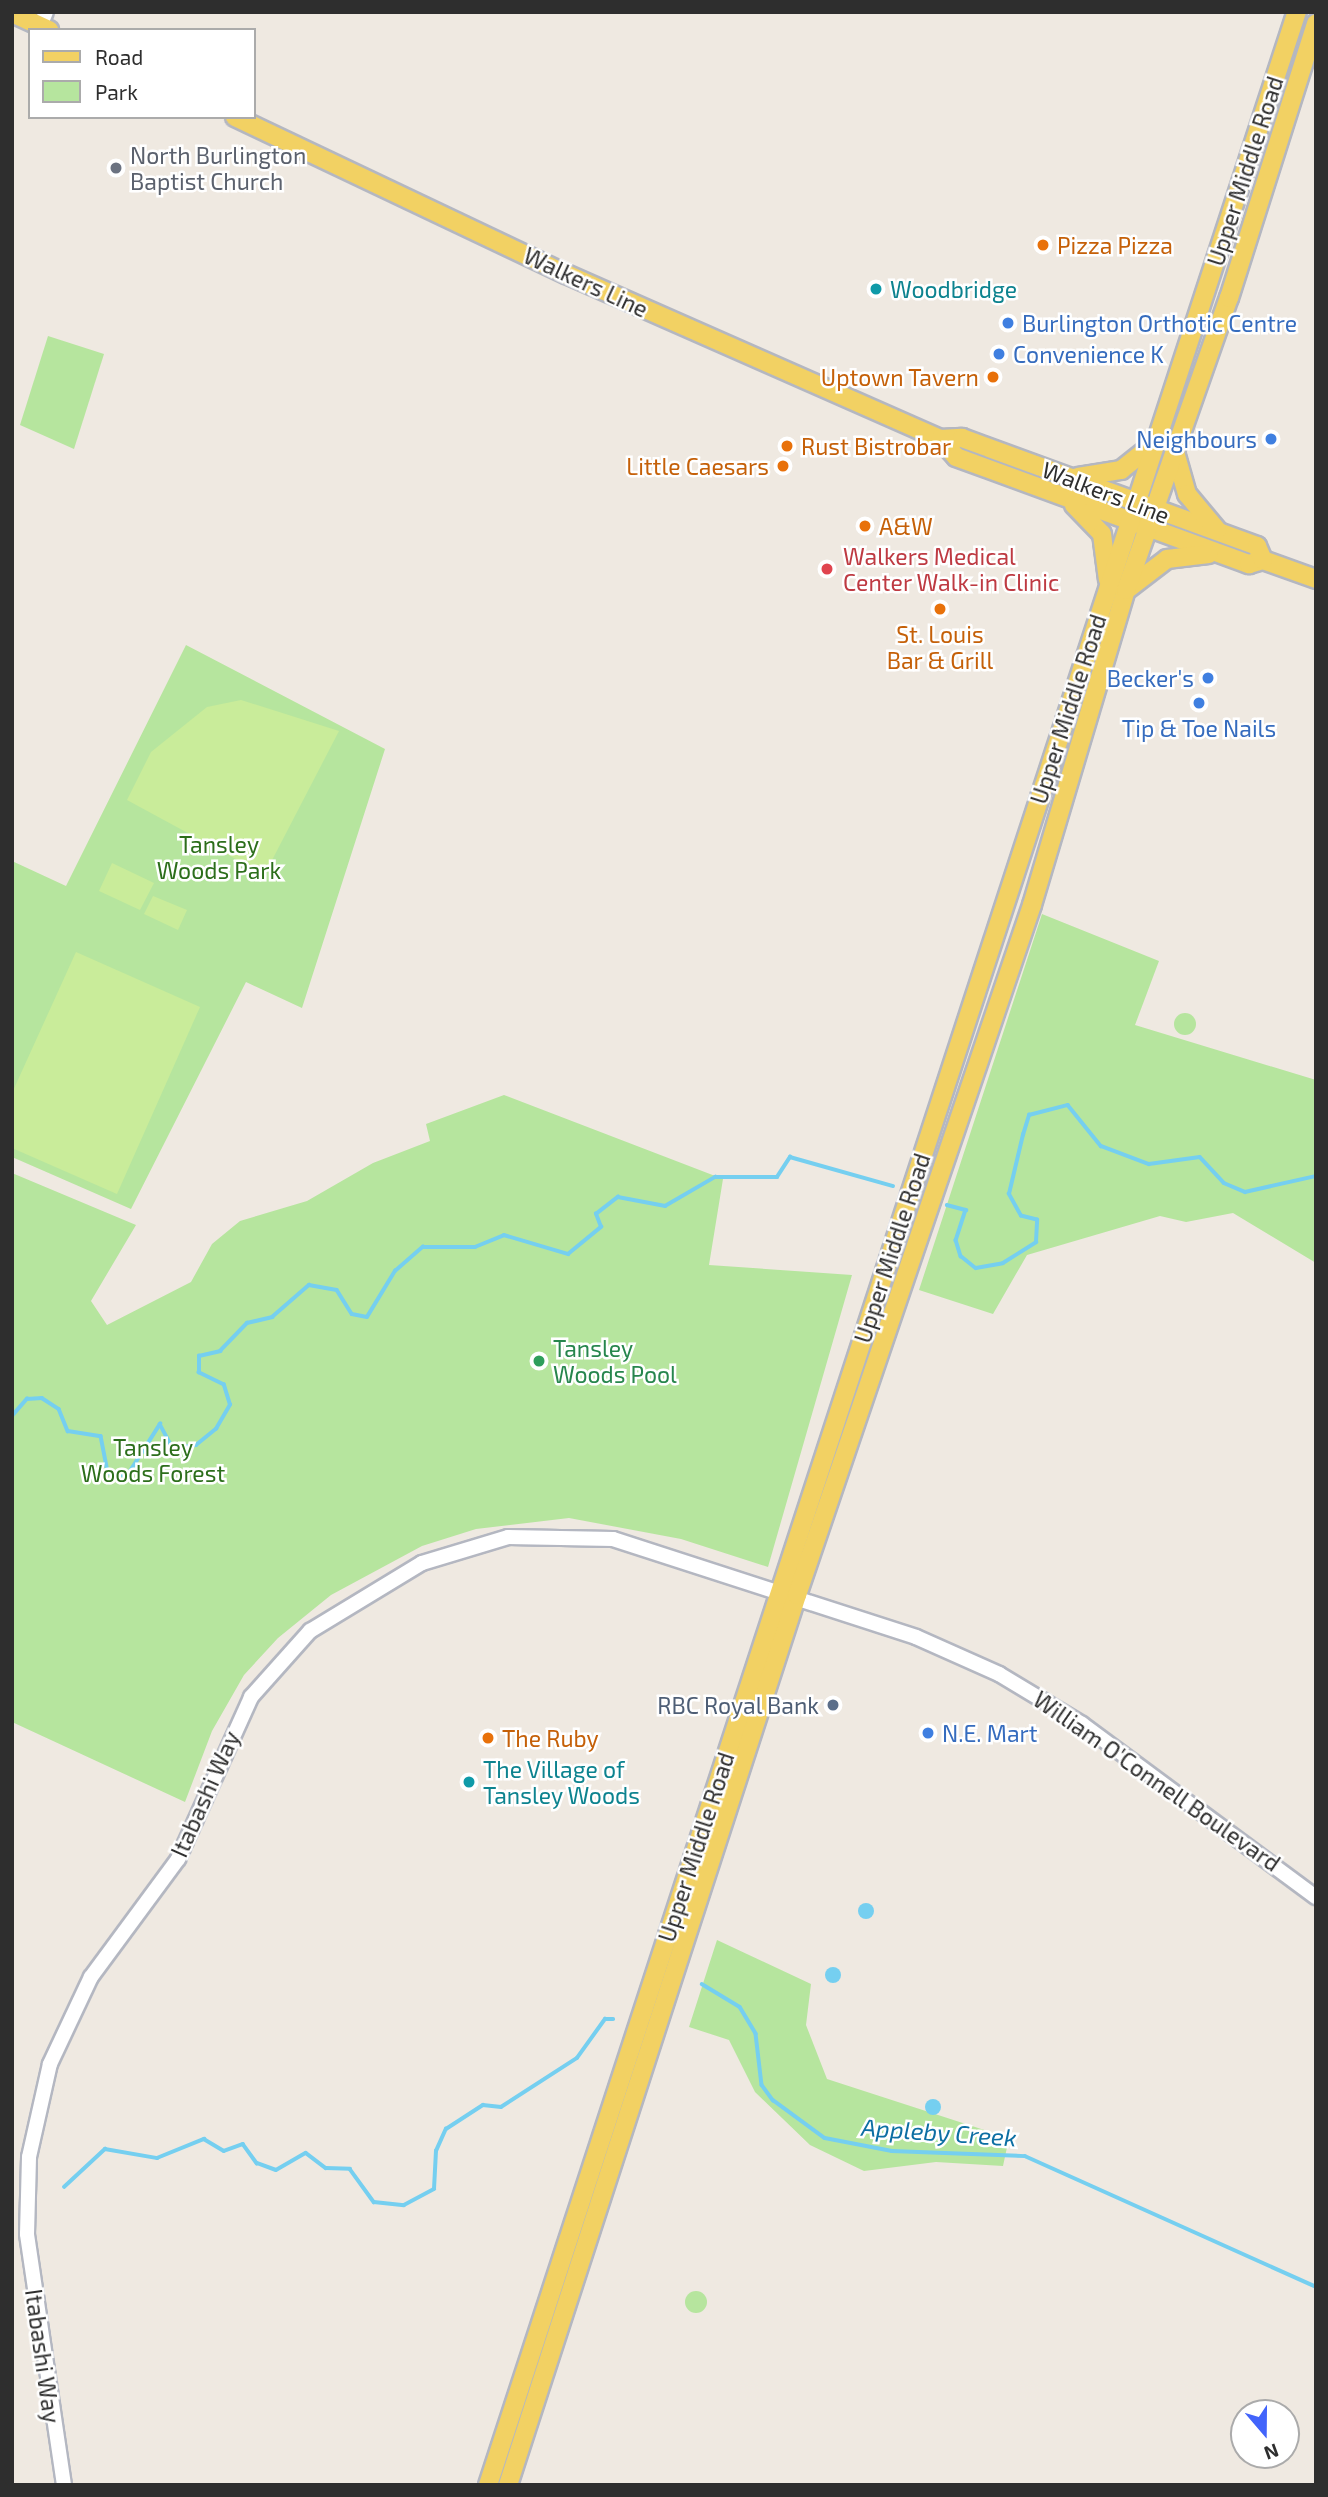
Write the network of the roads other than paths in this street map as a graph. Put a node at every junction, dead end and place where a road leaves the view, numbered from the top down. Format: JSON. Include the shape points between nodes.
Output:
{"nodes":[{"id":1,"x":1297,"y":12,"type":"edge"},
{"id":2,"x":12,"y":13,"type":"edge"},
{"id":3,"x":45,"y":23,"type":"edge"},
{"id":4,"x":1316,"y":23,"type":"edge"},
{"id":5,"x":239,"y":119,"type":"edge"},
{"id":6,"x":1270,"y":167,"type":"junction"},
{"id":7,"x":1238,"y":184,"type":"junction"},
{"id":8,"x":1223,"y":237,"type":"junction"},
{"id":9,"x":1241,"y":254,"type":"junction"},
{"id":10,"x":1229,"y":298,"type":"junction"},
{"id":11,"x":940,"y":439,"type":"junction"},
{"id":12,"x":1166,"y":444,"type":"junction"},
{"id":13,"x":1060,"y":475,"type":"junction"},
{"id":14,"x":1050,"y":491,"type":"junction"},
{"id":15,"x":1136,"y":503,"type":"junction"},
{"id":16,"x":1151,"y":519,"type":"junction"},
{"id":17,"x":1130,"y":520,"type":"junction"},
{"id":18,"x":1222,"y":534,"type":"junction"},
{"id":19,"x":1224,"y":554,"type":"junction"},
{"id":20,"x":1263,"y":559,"type":"junction"},
{"id":21,"x":1316,"y":579,"type":"edge"},
{"id":22,"x":1117,"y":587,"type":"junction"},
{"id":23,"x":1001,"y":916,"type":"junction"},
{"id":24,"x":1025,"y":925,"type":"junction"},
{"id":25,"x":780,"y":1589,"type":"junction"},
{"id":26,"x":797,"y":1595,"type":"junction"},
{"id":27,"x":1316,"y":1897,"type":"edge"},
{"id":28,"x":64,"y":2485,"type":"edge"},
{"id":29,"x":488,"y":2485,"type":"edge"},
{"id":30,"x":509,"y":2485,"type":"edge"}],
"edges":[{"from":1,"to":7,"type":"main road","name":"Upper Middle Road"},
{"from":2,"to":3,"type":"main road"},
{"from":4,"to":6,"type":"main road","name":"Upper Middle Road"},
{"from":5,"to":11,"type":"main road","name":"Walkers Line","via":[[566,274]]},
{"from":6,"to":7,"type":"main road"},
{"from":6,"to":9,"type":"main road","name":"Upper Middle Road"},
{"from":7,"to":8,"type":"main road","name":"Upper Middle Road"},
{"from":7,"to":9,"type":"main road","via":[[1249,204]]},
{"from":8,"to":10,"type":"main road","via":[[1228,255],[1218,288]]},
{"from":8,"to":12,"type":"main road","name":"Upper Middle Road"},
{"from":9,"to":10,"type":"main road","name":"Upper Middle Road"},
{"from":10,"to":12,"type":"main road","name":"Upper Middle Road"},
{"from":11,"to":13,"type":"main road","name":"Walkers Line","via":[[962,438]]},
{"from":11,"to":14,"type":"main road","name":"Walkers Line","via":[[956,457]]},
{"from":12,"to":13,"type":"main road","via":[[1121,470],[1089,478]]},
{"from":12,"to":15,"type":"main road","name":"Upper Middle Road"},
{"from":12,"to":16,"type":"main road","name":"Upper Middle Road"},
{"from":12,"to":18,"type":"main road","via":[[1187,494]]},
{"from":13,"to":15,"type":"main road","name":"Walkers Line"},
{"from":14,"to":17,"type":"main road","name":"Walkers Line"},
{"from":14,"to":22,"type":"main road","via":[[1096,523]]},
{"from":15,"to":16,"type":"main road","name":"Walkers Line"},
{"from":15,"to":17,"type":"main road","name":"Upper Middle Road"},
{"from":16,"to":17,"type":"main road","name":"Walkers Line"},
{"from":16,"to":18,"type":"main road","name":"Walkers Line"},
{"from":16,"to":19,"type":"main road","name":"Walkers Line"},
{"from":16,"to":22,"type":"main road","name":"Upper Middle Road"},
{"from":17,"to":22,"type":"main road","name":"Upper Middle Road"},
{"from":18,"to":20,"type":"main road","name":"Walkers Line","via":[[1257,546]]},
{"from":19,"to":20,"type":"main road","name":"Walkers Line","via":[[1249,564]]},
{"from":19,"to":22,"type":"main road","via":[[1167,559]]},
{"from":20,"to":21,"type":"main road","name":"Walkers Line"},
{"from":22,"to":23,"type":"main road","name":"Upper Middle Road"},
{"from":22,"to":24,"type":"main road","name":"Upper Middle Road"},
{"from":23,"to":24,"type":"main road"},
{"from":23,"to":25,"type":"main road","name":"Upper Middle Road"},
{"from":24,"to":26,"type":"main road","name":"Upper Middle Road"},
{"from":25,"to":26,"type":"street","name":"Itabashi Way"},
{"from":25,"to":28,"type":"street","name":"Itabashi Way","via":[[613,1539],[508,1537],[449,1552],[390,1578],[310,1631],[270,1672],[234,1725],[178,1859],[81,1993],[41,2094],[29,2157],[27,2234]]},
{"from":25,"to":29,"type":"main road","name":"Upper Middle Road"},
{"from":26,"to":27,"type":"street","name":"William O'Connell Boulevard","via":[[940,1646],[1033,1693]]},
{"from":26,"to":30,"type":"main road","name":"Upper Middle Road"}]}
